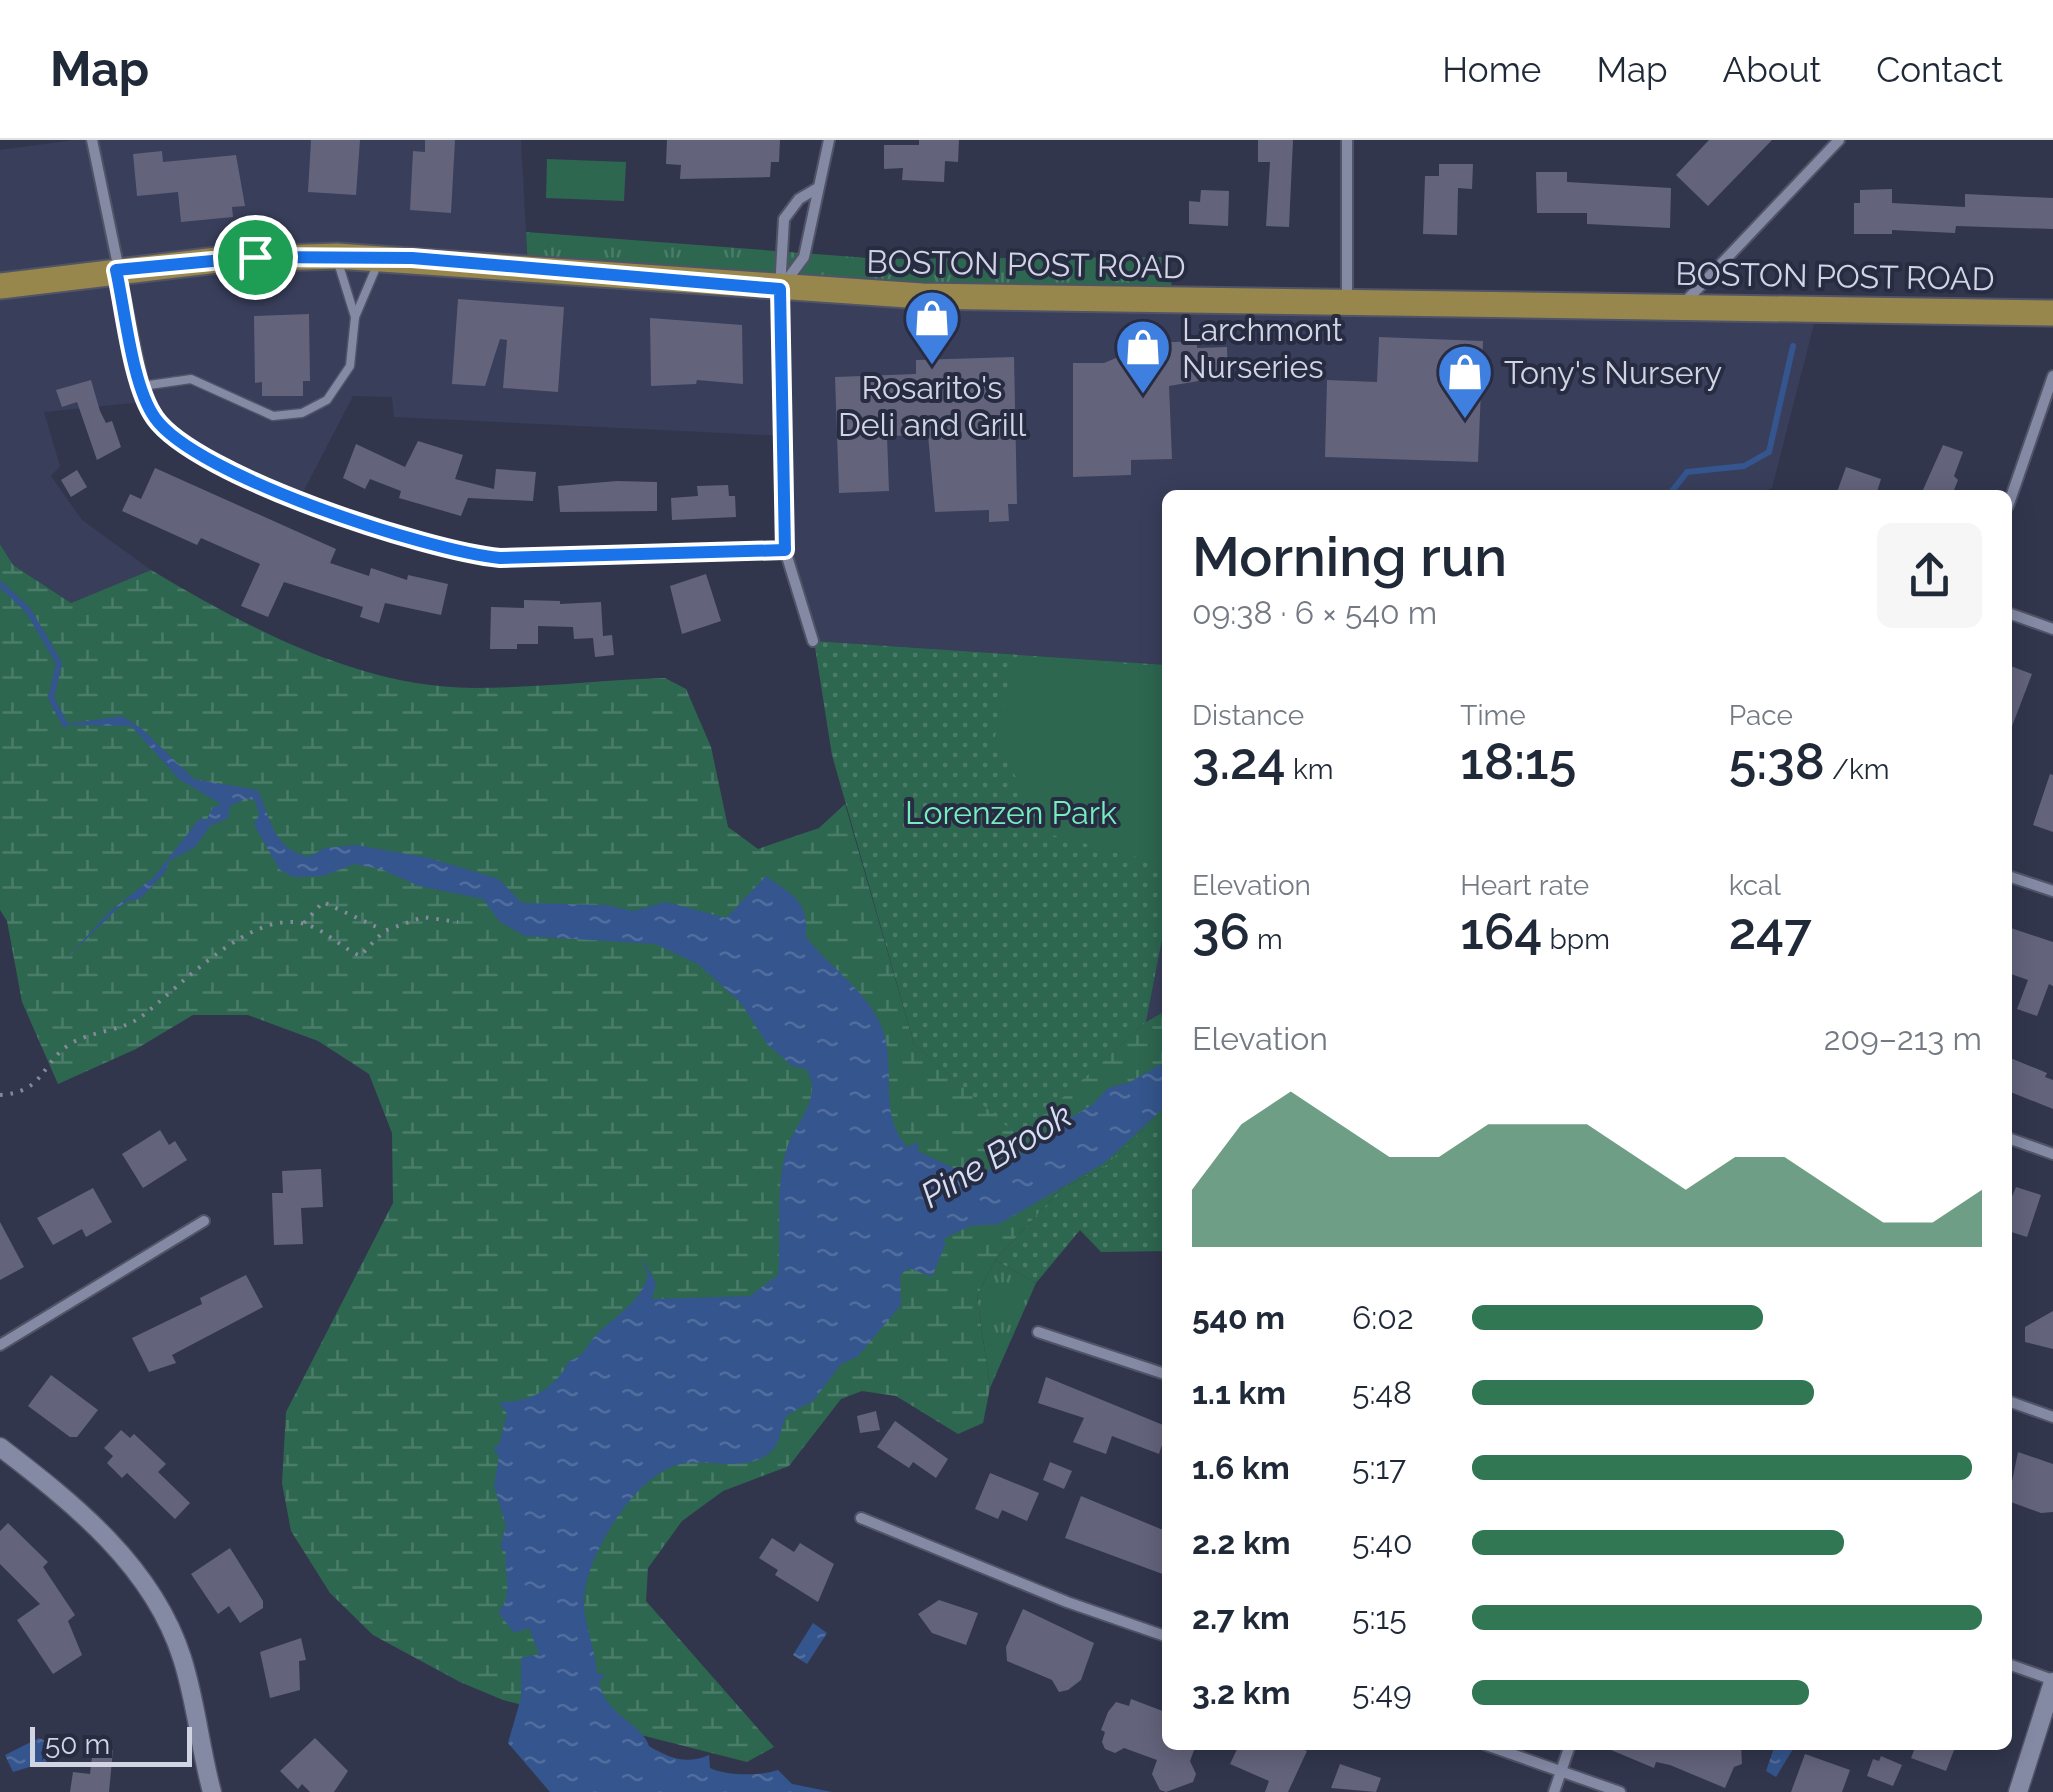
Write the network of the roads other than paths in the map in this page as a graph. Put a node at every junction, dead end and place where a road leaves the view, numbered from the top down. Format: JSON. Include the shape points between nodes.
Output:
{"nodes":[{"id":1,"x":92,"y":140,"type":"edge"},
{"id":2,"x":829,"y":140,"type":"edge"},
{"id":3,"x":1346,"y":140,"type":"edge"},
{"id":4,"x":1839,"y":140,"type":"edge"},
{"id":5,"x":816,"y":188,"type":"junction"},
{"id":6,"x":336,"y":256,"type":"junction"},
{"id":7,"x":380,"y":257,"type":"junction"},
{"id":8,"x":116,"y":270,"type":"junction"},
{"id":9,"x":0,"y":286,"type":"edge"},
{"id":10,"x":780,"y":289,"type":"junction"},
{"id":11,"x":1347,"y":302,"type":"junction"},
{"id":12,"x":1681,"y":306,"type":"junction"},
{"id":13,"x":2053,"y":313,"type":"edge"},
{"id":14,"x":355,"y":317,"type":"junction"},
{"id":15,"x":2053,"y":376,"type":"edge"},
{"id":16,"x":142,"y":386,"type":"junction"},
{"id":17,"x":2012,"y":494,"type":"edge"},
{"id":18,"x":785,"y":550,"type":"junction"},
{"id":19,"x":2012,"y":615,"type":"edge"},
{"id":20,"x":2053,"y":630,"type":"edge"},
{"id":21,"x":814,"y":641,"type":"dead end"},
{"id":22,"x":2012,"y":877,"type":"edge"},
{"id":23,"x":2053,"y":891,"type":"edge"},
{"id":24,"x":2012,"y":1139,"type":"edge"},
{"id":25,"x":2053,"y":1154,"type":"edge"},
{"id":26,"x":204,"y":1222,"type":"dead end"},
{"id":27,"x":1038,"y":1332,"type":"dead end"},
{"id":28,"x":0,"y":1345,"type":"edge"},
{"id":29,"x":1162,"y":1373,"type":"edge"},
{"id":30,"x":2012,"y":1402,"type":"edge"},
{"id":31,"x":2053,"y":1417,"type":"edge"},
{"id":32,"x":0,"y":1447,"type":"edge"},
{"id":33,"x":860,"y":1518,"type":"dead end"},
{"id":34,"x":1162,"y":1634,"type":"edge"},
{"id":35,"x":2012,"y":1666,"type":"edge"},
{"id":36,"x":2053,"y":1681,"type":"edge"},
{"id":37,"x":1501,"y":1750,"type":"edge"},
{"id":38,"x":1568,"y":1750,"type":"edge"},
{"id":39,"x":1562,"y":1771,"type":"junction"},
{"id":40,"x":212,"y":1792,"type":"edge"},
{"id":41,"x":1554,"y":1792,"type":"edge"},
{"id":42,"x":1620,"y":1792,"type":"edge"},
{"id":43,"x":2018,"y":1792,"type":"edge"}],
"edges":[{"from":1,"to":8,"type":"street"},
{"from":2,"to":5,"type":"street"},
{"from":3,"to":11,"type":"street"},
{"from":4,"to":12,"type":"street"},
{"from":5,"to":10,"type":"street","via":[[816,219],[804,257]]},
{"from":5,"to":10,"type":"street","via":[[784,219]]},
{"from":6,"to":7,"type":"main road","name":"BOSTON POST ROAD"},
{"from":6,"to":8,"type":"main road","name":"BOSTON POST ROAD"},
{"from":6,"to":14,"type":"lane"},
{"from":7,"to":10,"type":"main road","name":"BOSTON POST ROAD"},
{"from":7,"to":14,"type":"lane"},
{"from":8,"to":9,"type":"main road","name":"BOSTON POST ROAD"},
{"from":8,"to":16,"type":"street"},
{"from":10,"to":11,"type":"main road","name":"BOSTON POST ROAD"},
{"from":10,"to":18,"type":"street"},
{"from":11,"to":12,"type":"main road","name":"BOSTON POST ROAD"},
{"from":12,"to":13,"type":"main road","name":"BOSTON POST ROAD"},
{"from":14,"to":16,"type":"lane","via":[[350,366],[327,400],[302,414],[274,416],[191,379]]},
{"from":15,"to":17,"type":"street"},
{"from":16,"to":18,"type":"street","via":[[166,432],[214,462],[328,512],[464,554]]},
{"from":18,"to":21,"type":"street"},
{"from":19,"to":20,"type":"street"},
{"from":22,"to":23,"type":"street"},
{"from":24,"to":25,"type":"street"},
{"from":26,"to":28,"type":"street"},
{"from":27,"to":29,"type":"street"},
{"from":30,"to":31,"type":"street"},
{"from":32,"to":40,"type":"street","via":[[91,1521],[149,1592],[182,1658]]},
{"from":33,"to":34,"type":"street"},
{"from":35,"to":36,"type":"street"},
{"from":36,"to":43,"type":"street"},
{"from":37,"to":39,"type":"street"},
{"from":38,"to":39,"type":"street"},
{"from":39,"to":41,"type":"street"},
{"from":39,"to":42,"type":"street"}]}
